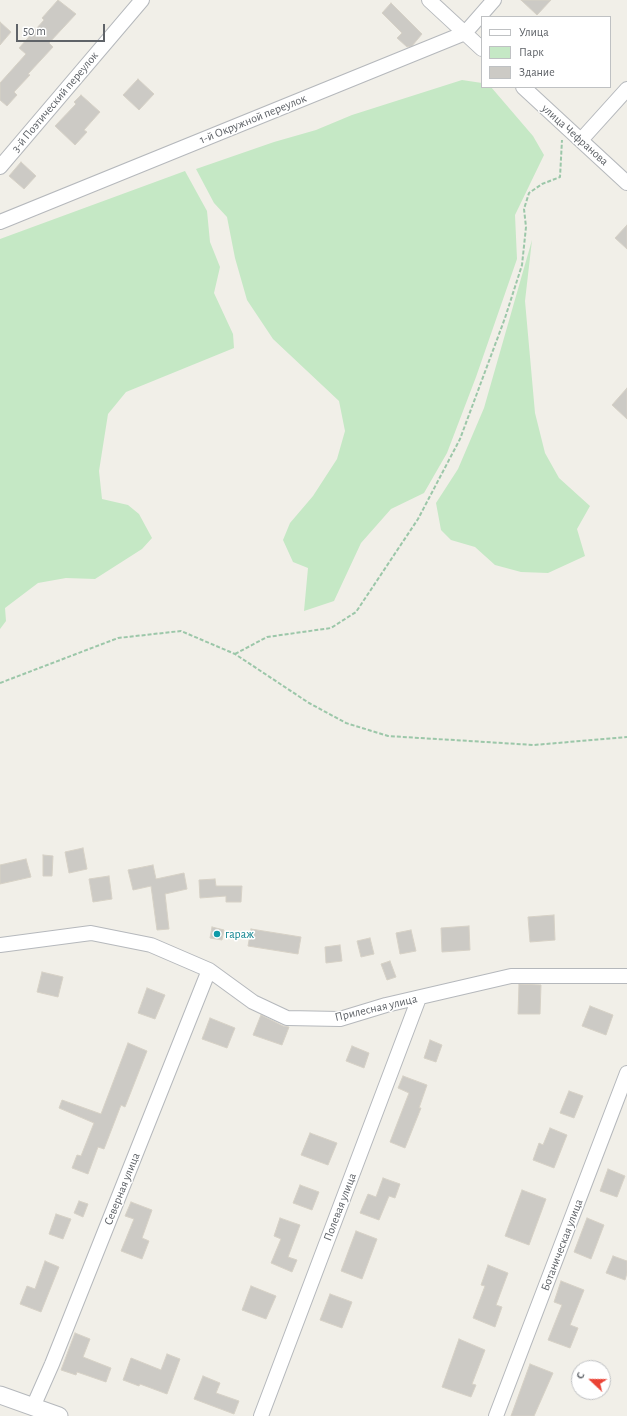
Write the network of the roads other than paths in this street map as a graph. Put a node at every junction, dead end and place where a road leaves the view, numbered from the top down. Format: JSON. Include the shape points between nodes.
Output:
{"nodes":[{"id":1,"x":142,"y":0,"type":"edge"},
{"id":2,"x":429,"y":0,"type":"edge"},
{"id":3,"x":494,"y":0,"type":"edge"},
{"id":4,"x":465,"y":32,"type":"junction"},
{"id":5,"x":481,"y":48,"type":"edge"},
{"id":6,"x":524,"y":88,"type":"edge"},
{"id":7,"x":627,"y":89,"type":"edge"},
{"id":8,"x":580,"y":140,"type":"junction"},
{"id":9,"x":0,"y":167,"type":"edge"},
{"id":10,"x":627,"y":183,"type":"edge"},
{"id":11,"x":0,"y":222,"type":"edge"},
{"id":12,"x":0,"y":945,"type":"edge"},
{"id":13,"x":209,"y":970,"type":"junction"},
{"id":14,"x":627,"y":976,"type":"edge"},
{"id":15,"x":419,"y":998,"type":"junction"},
{"id":16,"x":627,"y":1073,"type":"edge"},
{"id":17,"x":0,"y":1395,"type":"edge"},
{"id":18,"x":33,"y":1407,"type":"junction"},
{"id":19,"x":59,"y":1416,"type":"edge"},
{"id":20,"x":261,"y":1416,"type":"edge"},
{"id":21,"x":496,"y":1416,"type":"edge"}],
"edges":[{"from":1,"to":9,"type":"street","name":"3-й Поэтический переулок"},
{"from":2,"to":4,"type":"street"},
{"from":3,"to":4,"type":"street","name":"1-й Окружной переулок"},
{"from":4,"to":5,"type":"street"},
{"from":4,"to":11,"type":"street","name":"1-й Окружной переулок"},
{"from":6,"to":8,"type":"street","name":"улица Чефранова"},
{"from":7,"to":8,"type":"street"},
{"from":8,"to":10,"type":"street","name":"улица Чефранова"},
{"from":12,"to":13,"type":"street","name":"Прилесная улица","via":[[91,934],[151,945]]},
{"from":13,"to":15,"type":"street","name":"Прилесная улица","via":[[253,1002],[287,1018],[340,1019]]},
{"from":13,"to":18,"type":"street","name":"Северная улица"},
{"from":14,"to":15,"type":"street","name":"Прилесная улица","via":[[511,976]]},
{"from":15,"to":20,"type":"street","name":"Полевая улица"},
{"from":16,"to":21,"type":"street","name":"Ботаническая улица"},
{"from":17,"to":18,"type":"street"},
{"from":18,"to":19,"type":"street"}]}
